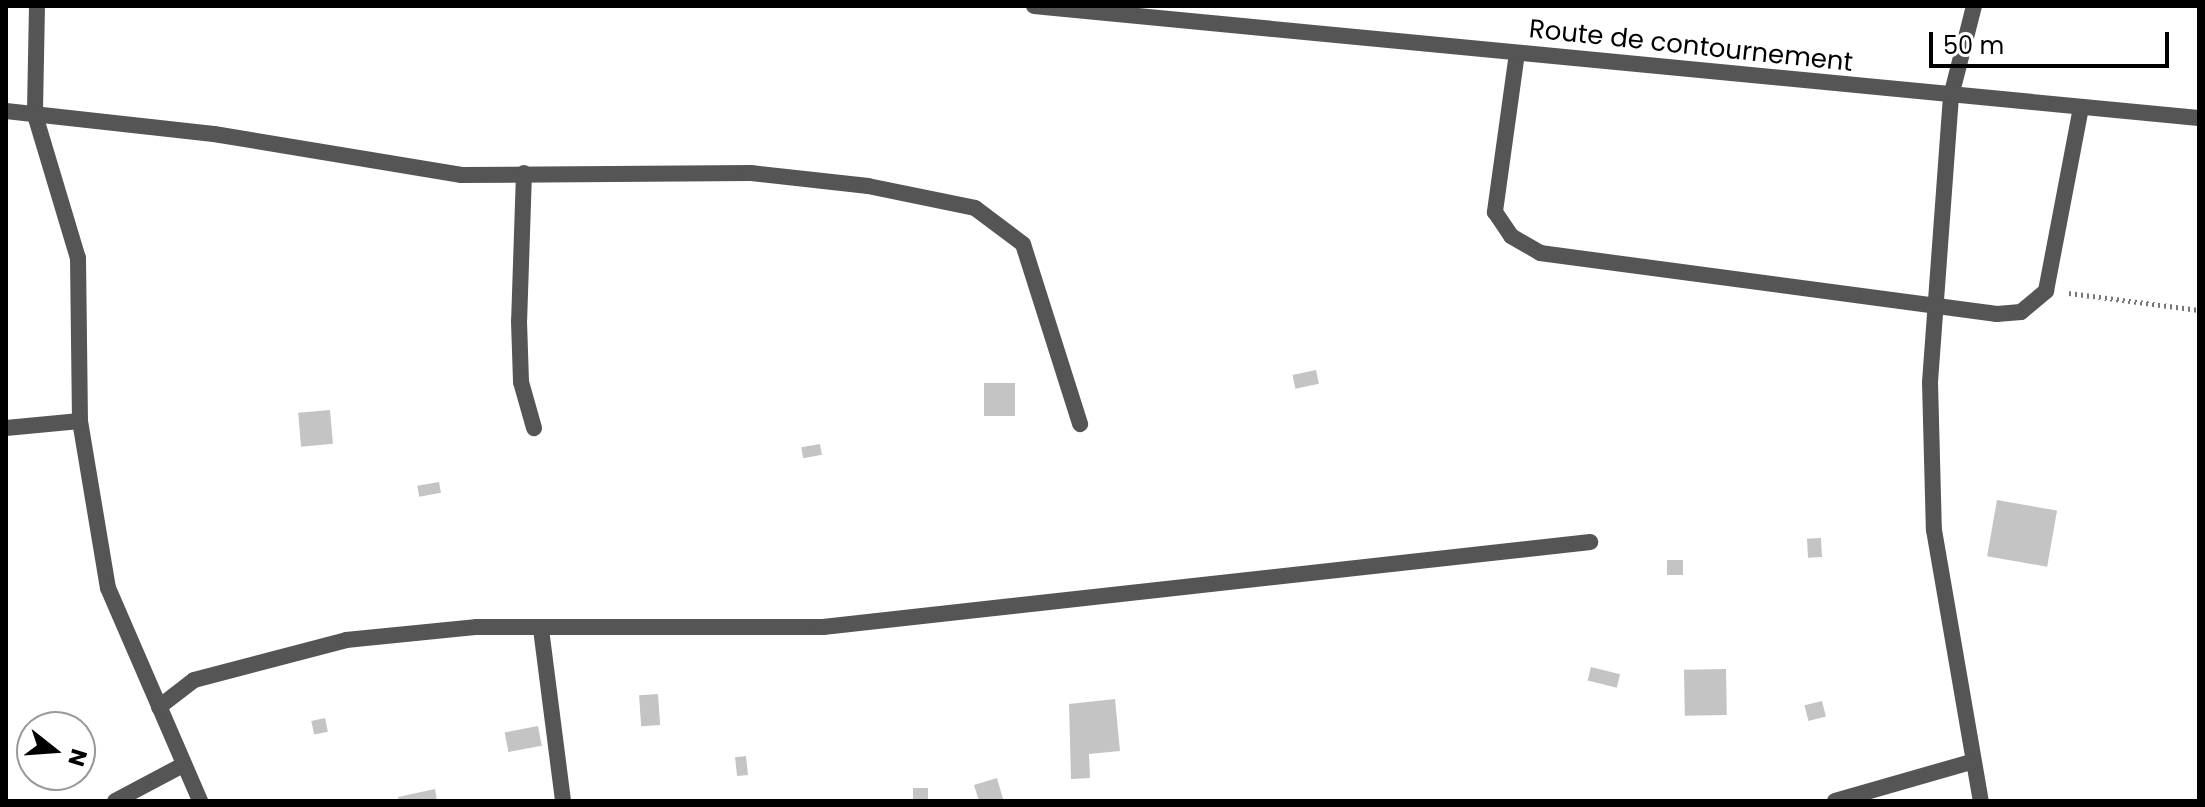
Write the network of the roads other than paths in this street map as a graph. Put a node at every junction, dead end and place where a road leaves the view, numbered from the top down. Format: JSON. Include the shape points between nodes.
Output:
{"nodes":[{"id":1,"x":37,"y":6,"type":"edge"},
{"id":2,"x":1034,"y":6,"type":"edge"},
{"id":3,"x":1974,"y":6,"type":"edge"},
{"id":4,"x":1517,"y":53,"type":"junction"},
{"id":5,"x":1951,"y":96,"type":"junction"},
{"id":6,"x":2081,"y":107,"type":"junction"},
{"id":7,"x":6,"y":111,"type":"edge"},
{"id":8,"x":35,"y":115,"type":"junction"},
{"id":9,"x":2199,"y":118,"type":"edge"},
{"id":10,"x":524,"y":173,"type":"junction"},
{"id":11,"x":1934,"y":303,"type":"junction"},
{"id":12,"x":80,"y":421,"type":"junction"},
{"id":13,"x":1080,"y":424,"type":"dead end"},
{"id":14,"x":6,"y":428,"type":"edge"},
{"id":15,"x":534,"y":428,"type":"dead end"},
{"id":16,"x":1590,"y":542,"type":"dead end"},
{"id":17,"x":541,"y":629,"type":"junction"},
{"id":18,"x":159,"y":707,"type":"junction"},
{"id":19,"x":1971,"y":762,"type":"junction"},
{"id":20,"x":183,"y":765,"type":"junction"},
{"id":21,"x":115,"y":801,"type":"edge"},
{"id":22,"x":200,"y":801,"type":"edge"},
{"id":23,"x":563,"y":801,"type":"edge"},
{"id":24,"x":1835,"y":801,"type":"edge"},
{"id":25,"x":1981,"y":801,"type":"edge"}],
"edges":[{"from":1,"to":8,"type":"street"},
{"from":2,"to":4,"type":"street","name":"Route de contournement"},
{"from":3,"to":5,"type":"street"},
{"from":4,"to":5,"type":"street","name":"Route de contournement"},
{"from":4,"to":11,"type":"street","via":[[1495,212],[1511,236],[1540,253]]},
{"from":5,"to":6,"type":"street","name":"Route de contournement"},
{"from":5,"to":11,"type":"street"},
{"from":6,"to":9,"type":"street","name":"Route de contournement"},
{"from":6,"to":11,"type":"street","via":[[2046,291],[2021,312]]},
{"from":7,"to":8,"type":"street"},
{"from":8,"to":10,"type":"street","via":[[229,136],[406,169]]},
{"from":8,"to":12,"type":"street","via":[[78,258]]},
{"from":10,"to":13,"type":"street","via":[[751,173],[868,186],[975,208],[1002,224],[1029,255]]},
{"from":10,"to":15,"type":"street","via":[[521,382]]},
{"from":11,"to":19,"type":"street","via":[[1934,530]]},
{"from":12,"to":14,"type":"street"},
{"from":12,"to":18,"type":"street","via":[[108,588]]},
{"from":16,"to":17,"type":"street","via":[[823,627]]},
{"from":17,"to":18,"type":"street","via":[[477,627],[289,650],[194,680]]},
{"from":17,"to":23,"type":"street"},
{"from":18,"to":20,"type":"street"},
{"from":19,"to":24,"type":"street"},
{"from":19,"to":25,"type":"street"},
{"from":20,"to":21,"type":"street"},
{"from":20,"to":22,"type":"street"}]}
